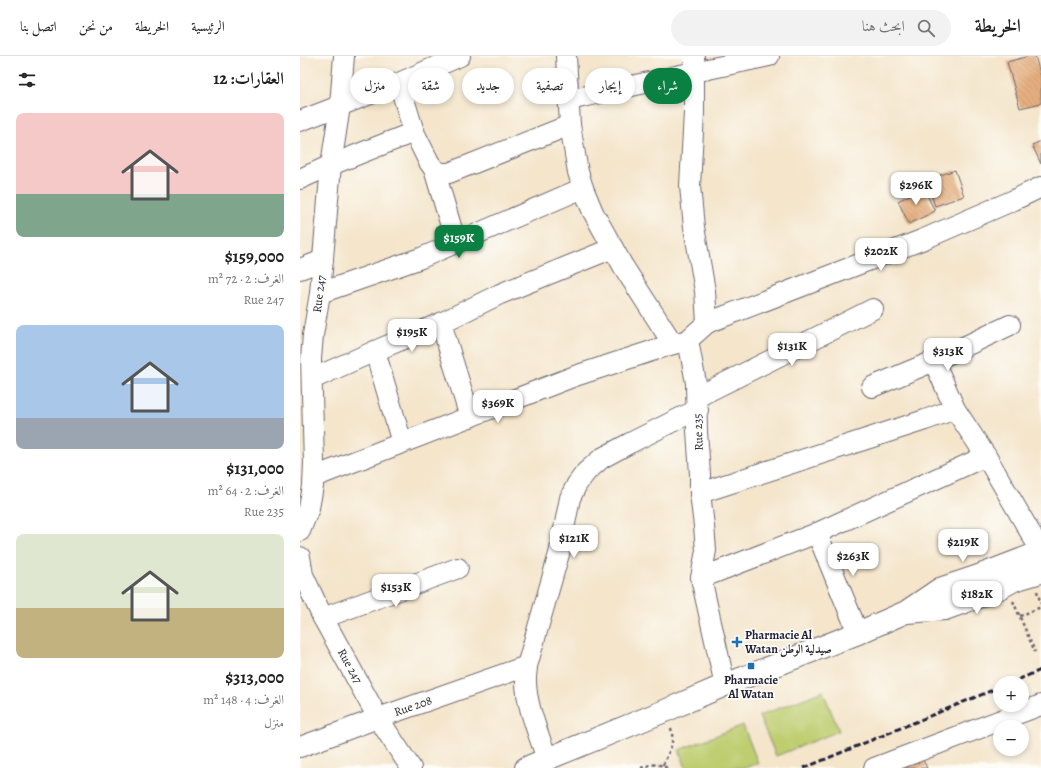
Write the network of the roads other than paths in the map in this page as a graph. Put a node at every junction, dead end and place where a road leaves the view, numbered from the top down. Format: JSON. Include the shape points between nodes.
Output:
{"nodes":[{"id":1,"x":344,"y":56,"type":"edge"},
{"id":2,"x":460,"y":56,"type":"edge"},
{"id":3,"x":566,"y":56,"type":"edge"},
{"id":4,"x":769,"y":56,"type":"edge"},
{"id":5,"x":694,"y":64,"type":"edge"},
{"id":6,"x":567,"y":68,"type":"edge"},
{"id":7,"x":400,"y":83,"type":"edge"},
{"id":8,"x":400,"y":86,"type":"edge"},
{"id":9,"x":577,"y":98,"type":"edge"},
{"id":10,"x":350,"y":102,"type":"edge"},
{"id":11,"x":569,"y":104,"type":"edge"},
{"id":12,"x":340,"y":106,"type":"junction"},
{"id":13,"x":300,"y":121,"type":"edge"},
{"id":14,"x":570,"y":125,"type":"junction"},
{"id":15,"x":414,"y":132,"type":"junction"},
{"id":16,"x":331,"y":165,"type":"junction"},
{"id":17,"x":434,"y":169,"type":"junction"},
{"id":18,"x":300,"y":179,"type":"edge"},
{"id":19,"x":1041,"y":187,"type":"edge"},
{"id":20,"x":584,"y":188,"type":"junction"},
{"id":21,"x":456,"y":243,"type":"junction"},
{"id":22,"x":613,"y":248,"type":"junction"},
{"id":23,"x":323,"y":260,"type":"junction"},
{"id":24,"x":300,"y":269,"type":"edge"},
{"id":25,"x":318,"y":302,"type":"junction"},
{"id":26,"x":873,"y":309,"type":"dead end"},
{"id":27,"x":441,"y":323,"type":"junction"},
{"id":28,"x":707,"y":323,"type":"junction"},
{"id":29,"x":1010,"y":325,"type":"dead end"},
{"id":30,"x":300,"y":327,"type":"edge"},
{"id":31,"x":680,"y":342,"type":"junction"},
{"id":32,"x":375,"y":351,"type":"junction"},
{"id":33,"x":934,"y":361,"type":"junction"},
{"id":34,"x":312,"y":379,"type":"junction"},
{"id":35,"x":872,"y":387,"type":"dead end"},
{"id":36,"x":697,"y":404,"type":"junction"},
{"id":37,"x":955,"y":409,"type":"junction"},
{"id":38,"x":470,"y":418,"type":"junction"},
{"id":39,"x":402,"y":443,"type":"junction"},
{"id":40,"x":986,"y":456,"type":"junction"},
{"id":41,"x":314,"y":477,"type":"junction"},
{"id":42,"x":700,"y":493,"type":"junction"},
{"id":43,"x":300,"y":531,"type":"edge"},
{"id":44,"x":817,"y":533,"type":"junction"},
{"id":45,"x":1041,"y":551,"type":"edge"},
{"id":46,"x":300,"y":557,"type":"edge"},
{"id":47,"x":458,"y":568,"type":"dead end"},
{"id":48,"x":1041,"y":572,"type":"edge"},
{"id":49,"x":701,"y":578,"type":"junction"},
{"id":50,"x":906,"y":612,"type":"junction"},
{"id":51,"x":323,"y":618,"type":"junction"},
{"id":52,"x":858,"y":633,"type":"junction"},
{"id":53,"x":527,"y":666,"type":"junction"},
{"id":54,"x":725,"y":685,"type":"junction"},
{"id":55,"x":1041,"y":705,"type":"edge"},
{"id":56,"x":378,"y":718,"type":"junction"},
{"id":57,"x":300,"y":747,"type":"edge"},
{"id":58,"x":547,"y":759,"type":"junction"},
{"id":59,"x":411,"y":768,"type":"edge"},
{"id":60,"x":526,"y":768,"type":"edge"},
{"id":61,"x":874,"y":768,"type":"edge"}],
"edges":[{"from":1,"to":12,"type":"street","name":"Rue 247"},
{"from":2,"to":7,"type":"street"},
{"from":3,"to":6,"type":"street"},
{"from":4,"to":5,"type":"street"},
{"from":5,"to":9,"type":"street"},
{"from":5,"to":28,"type":"street","via":[[690,186]]},
{"from":8,"to":15,"type":"street"},
{"from":10,"to":12,"type":"street"},
{"from":11,"to":14,"type":"street"},
{"from":12,"to":13,"type":"street"},
{"from":12,"to":16,"type":"street","name":"Rue 247"},
{"from":14,"to":17,"type":"street","via":[[449,173],[441,173]]},
{"from":14,"to":20,"type":"street","via":[[578,172]]},
{"from":15,"to":16,"type":"street"},
{"from":15,"to":17,"type":"street"},
{"from":16,"to":18,"type":"street"},
{"from":16,"to":23,"type":"street","name":"Rue 247"},
{"from":17,"to":21,"type":"street"},
{"from":19,"to":28,"type":"street","via":[[924,239]]},
{"from":20,"to":21,"type":"street"},
{"from":20,"to":22,"type":"street","via":[[593,212]]},
{"from":21,"to":25,"type":"street"},
{"from":22,"to":27,"type":"street","via":[[500,294]]},
{"from":22,"to":31,"type":"street","via":[[623,266]]},
{"from":23,"to":24,"type":"street"},
{"from":23,"to":25,"type":"street","name":"Rue 247"},
{"from":25,"to":30,"type":"street"},
{"from":25,"to":34,"type":"street","name":"Rue 247","via":[[312,351]]},
{"from":26,"to":36,"type":"street"},
{"from":27,"to":32,"type":"street"},
{"from":27,"to":38,"type":"street"},
{"from":28,"to":31,"type":"street"},
{"from":29,"to":33,"type":"street"},
{"from":31,"to":36,"type":"street","name":"Rue 235","via":[[696,383]]},
{"from":31,"to":38,"type":"street","via":[[575,376]]},
{"from":32,"to":34,"type":"street"},
{"from":32,"to":39,"type":"street"},
{"from":33,"to":35,"type":"street"},
{"from":33,"to":37,"type":"street"},
{"from":34,"to":41,"type":"street","name":"Rue 247"},
{"from":36,"to":42,"type":"street","name":"Rue 235"},
{"from":36,"to":53,"type":"street","via":[[684,416],[602,458],[577,484],[570,498],[558,554]]},
{"from":37,"to":40,"type":"street"},
{"from":37,"to":42,"type":"street"},
{"from":38,"to":39,"type":"street"},
{"from":39,"to":41,"type":"street"},
{"from":40,"to":44,"type":"street"},
{"from":40,"to":45,"type":"street"},
{"from":41,"to":43,"type":"street","name":"Rue 247","via":[[309,508]]},
{"from":42,"to":49,"type":"street","name":"Rue 235","via":[[706,550]]},
{"from":44,"to":49,"type":"street"},
{"from":44,"to":52,"type":"street"},
{"from":45,"to":50,"type":"main road","via":[[940,589]]},
{"from":46,"to":51,"type":"street","name":"Rue 247","via":[[303,575]]},
{"from":47,"to":51,"type":"street"},
{"from":48,"to":50,"type":"main road","via":[[1014,580],[992,592],[945,609]]},
{"from":49,"to":54,"type":"street","name":"Rue 235"},
{"from":50,"to":52,"type":"main road"},
{"from":51,"to":56,"type":"street","name":"Rue 247"},
{"from":52,"to":54,"type":"main road"},
{"from":53,"to":56,"type":"street","name":"Rue 208"},
{"from":53,"to":58,"type":"street","via":[[530,708]]},
{"from":54,"to":58,"type":"main road"},
{"from":55,"to":61,"type":"street"},
{"from":56,"to":57,"type":"street","name":"Rue 208"},
{"from":56,"to":59,"type":"street","name":"Rue 247"},
{"from":58,"to":60,"type":"main road"}]}
